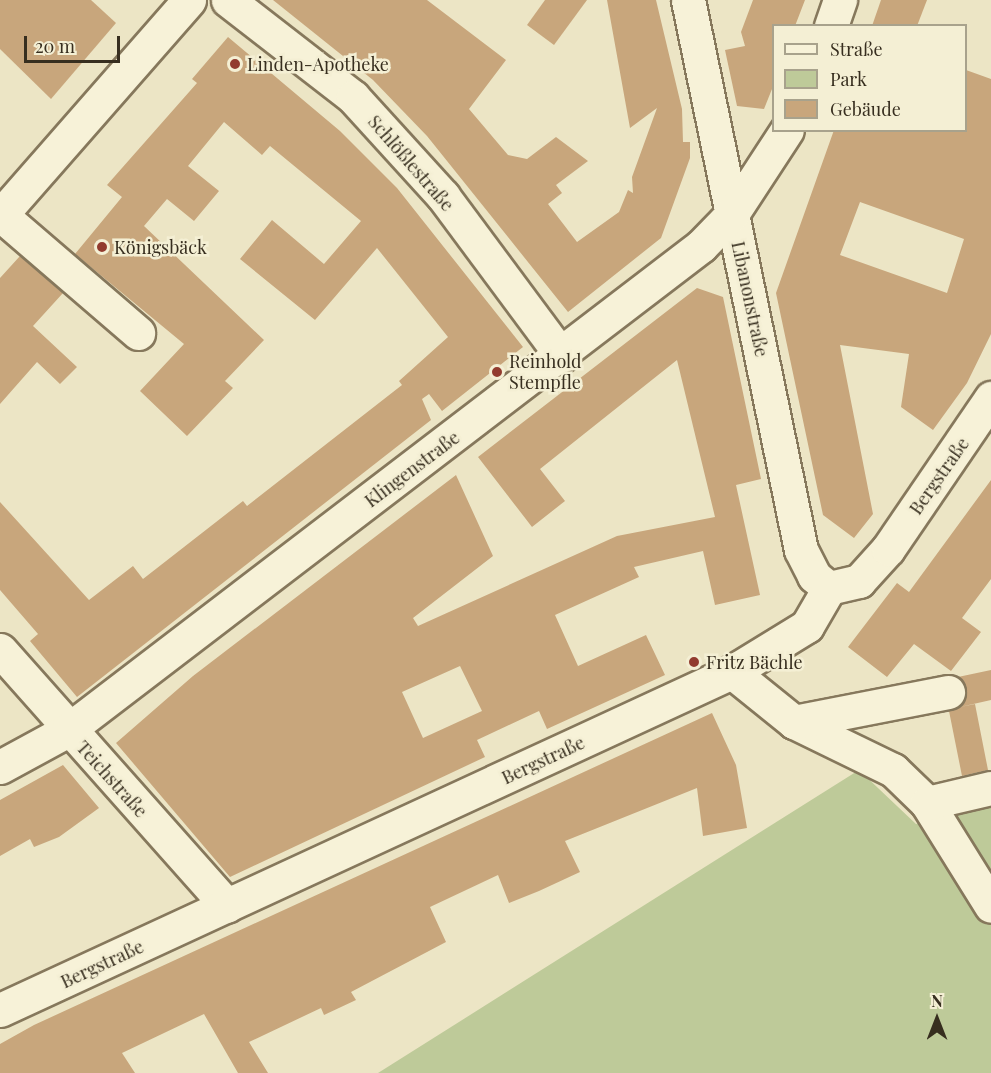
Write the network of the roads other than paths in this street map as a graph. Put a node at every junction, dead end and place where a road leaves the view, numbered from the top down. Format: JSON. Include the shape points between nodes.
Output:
{"nodes":[{"id":1,"x":189,"y":0,"type":"edge"},
{"id":2,"x":228,"y":0,"type":"edge"},
{"id":3,"x":688,"y":0,"type":"edge"},
{"id":4,"x":840,"y":0,"type":"edge"},
{"id":5,"x":832,"y":24,"type":"edge"},
{"id":6,"x":786,"y":132,"type":"edge"},
{"id":7,"x":732,"y":214,"type":"junction"},
{"id":8,"x":1,"y":215,"type":"edge"},
{"id":9,"x":138,"y":333,"type":"dead end"},
{"id":10,"x":562,"y":356,"type":"junction"},
{"id":11,"x":991,"y":398,"type":"edge"},
{"id":12,"x":829,"y":588,"type":"junction"},
{"id":13,"x":0,"y":650,"type":"edge"},
{"id":14,"x":732,"y":672,"type":"junction"},
{"id":15,"x":948,"y":692,"type":"dead end"},
{"id":16,"x":794,"y":722,"type":"junction"},
{"id":17,"x":68,"y":730,"type":"junction"},
{"id":18,"x":0,"y":767,"type":"edge"},
{"id":19,"x":991,"y":788,"type":"edge"},
{"id":20,"x":927,"y":802,"type":"junction"},
{"id":21,"x":226,"y":906,"type":"junction"},
{"id":22,"x":991,"y":906,"type":"edge"},
{"id":23,"x":0,"y":1010,"type":"edge"}],
"edges":[{"from":1,"to":8,"type":"street"},
{"from":2,"to":10,"type":"street","name":"Schlößlestraße","via":[[353,97],[442,196]]},
{"from":3,"to":7,"type":"street","name":"Libanonstraße"},
{"from":4,"to":5,"type":"street"},
{"from":6,"to":7,"type":"street","name":"Klingenstraße"},
{"from":7,"to":10,"type":"street","name":"Klingenstraße","via":[[702,246]]},
{"from":7,"to":12,"type":"street","name":"Libanonstraße","via":[[801,550],[814,576]]},
{"from":8,"to":9,"type":"street"},
{"from":10,"to":17,"type":"street","name":"Klingenstraße"},
{"from":11,"to":12,"type":"street","name":"Bergstraße","via":[[888,549],[859,581]]},
{"from":12,"to":14,"type":"street","name":"Bergstraße","via":[[807,626]]},
{"from":13,"to":17,"type":"street","name":"Teichstraße"},
{"from":14,"to":16,"type":"street"},
{"from":14,"to":21,"type":"street","name":"Bergstraße"},
{"from":15,"to":16,"type":"street"},
{"from":16,"to":20,"type":"street","via":[[893,770]]},
{"from":17,"to":18,"type":"street","name":"Klingenstraße"},
{"from":17,"to":21,"type":"street","name":"Teichstraße"},
{"from":19,"to":20,"type":"street"},
{"from":20,"to":22,"type":"street"},
{"from":21,"to":23,"type":"street","name":"Bergstraße"}]}
